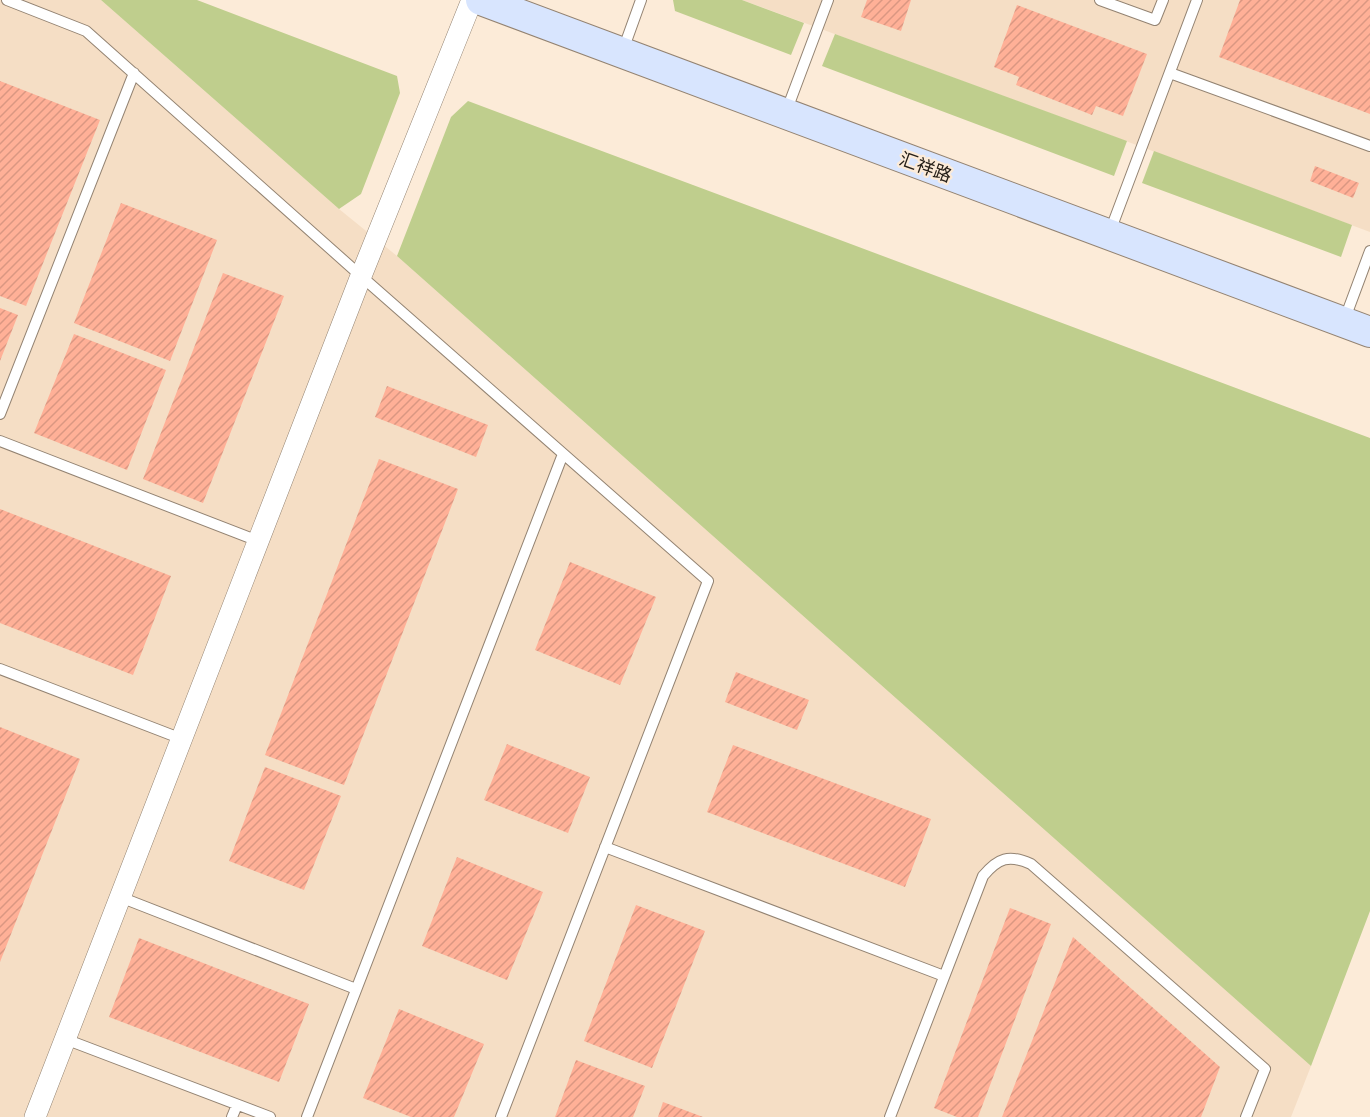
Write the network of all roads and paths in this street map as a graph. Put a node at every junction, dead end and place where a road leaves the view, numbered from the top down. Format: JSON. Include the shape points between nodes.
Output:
{"nodes":[{"id":1,"x":7,"y":0,"type":"edge"},
{"id":2,"x":472,"y":0,"type":"edge"},
{"id":3,"x":481,"y":0,"type":"edge"},
{"id":4,"x":641,"y":0,"type":"edge"},
{"id":5,"x":828,"y":0,"type":"edge"},
{"id":6,"x":1100,"y":0,"type":"edge"},
{"id":7,"x":1163,"y":0,"type":"edge"},
{"id":8,"x":1197,"y":0,"type":"edge"},
{"id":9,"x":622,"y":52,"type":"junction"},
{"id":10,"x":134,"y":73,"type":"junction"},
{"id":11,"x":1170,"y":73,"type":"junction"},
{"id":12,"x":786,"y":114,"type":"junction"},
{"id":13,"x":1370,"y":146,"type":"edge"},
{"id":14,"x":1109,"y":234,"type":"junction"},
{"id":15,"x":1370,"y":251,"type":"edge"},
{"id":16,"x":361,"y":276,"type":"junction"},
{"id":17,"x":1357,"y":327,"type":"edge"},
{"id":18,"x":0,"y":414,"type":"edge"},
{"id":19,"x":0,"y":441,"type":"edge"},
{"id":20,"x":563,"y":454,"type":"junction"},
{"id":21,"x":258,"y":541,"type":"junction"},
{"id":22,"x":0,"y":669,"type":"edge"},
{"id":23,"x":182,"y":739,"type":"junction"},
{"id":24,"x":605,"y":847,"type":"junction"},
{"id":25,"x":120,"y":897,"type":"junction"},
{"id":26,"x":944,"y":976,"type":"junction"},
{"id":27,"x":356,"y":989,"type":"junction"},
{"id":28,"x":65,"y":1038,"type":"junction"},
{"id":29,"x":237,"y":1104,"type":"junction"},
{"id":30,"x":35,"y":1117,"type":"edge"},
{"id":31,"x":232,"y":1117,"type":"edge"},
{"id":32,"x":270,"y":1117,"type":"edge"},
{"id":33,"x":307,"y":1117,"type":"edge"},
{"id":34,"x":501,"y":1117,"type":"edge"},
{"id":35,"x":890,"y":1117,"type":"edge"},
{"id":36,"x":1246,"y":1117,"type":"edge"}],
"edges":[{"from":1,"to":10,"type":"lane","via":[[86,31]]},
{"from":2,"to":16,"type":"street"},
{"from":3,"to":9,"type":"main road","name":"汇祥路"},
{"from":4,"to":9,"type":"lane"},
{"from":5,"to":12,"type":"lane"},
{"from":6,"to":7,"type":"lane","via":[[1155,20]]},
{"from":8,"to":11,"type":"lane"},
{"from":9,"to":12,"type":"main road","name":"汇祥路"},
{"from":10,"to":16,"type":"lane"},
{"from":10,"to":18,"type":"lane"},
{"from":11,"to":13,"type":"lane"},
{"from":11,"to":14,"type":"lane"},
{"from":12,"to":14,"type":"main road","name":"汇祥路"},
{"from":14,"to":17,"type":"main road","name":"汇祥路"},
{"from":15,"to":17,"type":"lane"},
{"from":16,"to":20,"type":"lane"},
{"from":16,"to":21,"type":"street"},
{"from":19,"to":21,"type":"lane"},
{"from":20,"to":24,"type":"lane","via":[[708,581]]},
{"from":20,"to":27,"type":"lane"},
{"from":21,"to":23,"type":"street"},
{"from":22,"to":23,"type":"lane"},
{"from":23,"to":25,"type":"street"},
{"from":24,"to":26,"type":"lane"},
{"from":24,"to":34,"type":"lane"},
{"from":25,"to":27,"type":"lane"},
{"from":25,"to":28,"type":"street"},
{"from":26,"to":35,"type":"lane"},
{"from":26,"to":36,"type":"lane","via":[[983,876],[993,863],[1007,858],[1031,864],[1265,1069]]},
{"from":27,"to":33,"type":"lane"},
{"from":28,"to":29,"type":"lane"},
{"from":28,"to":30,"type":"street"},
{"from":29,"to":31,"type":"lane"},
{"from":29,"to":32,"type":"lane"}]}
